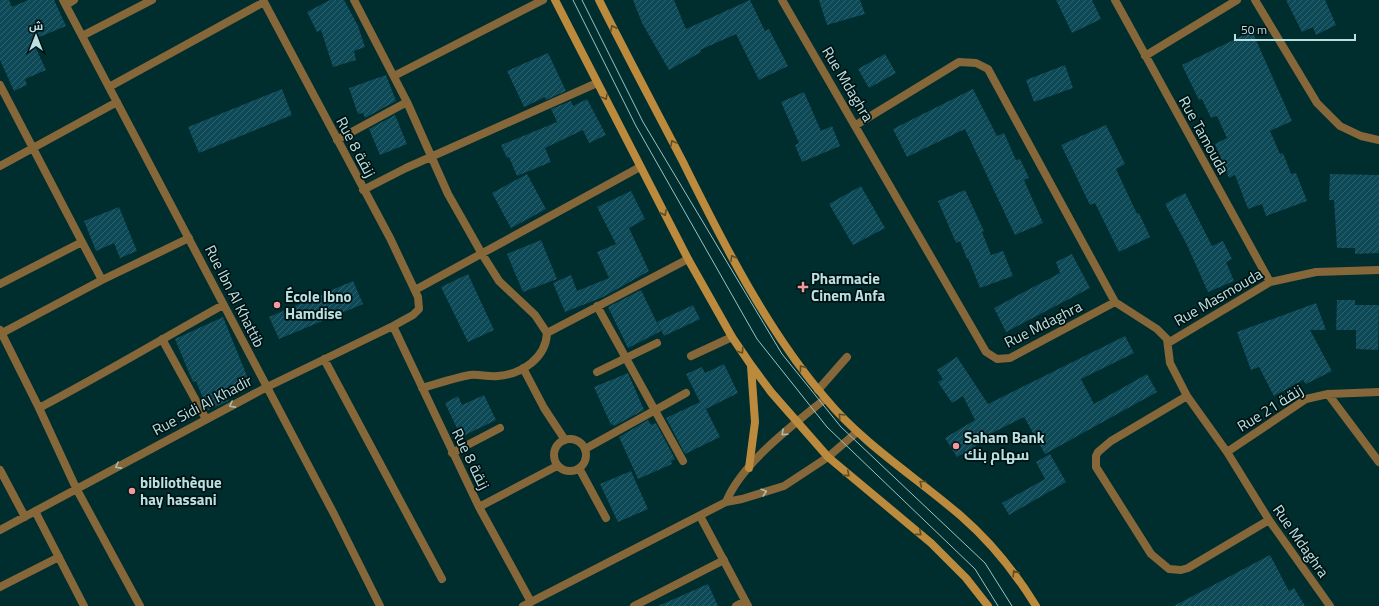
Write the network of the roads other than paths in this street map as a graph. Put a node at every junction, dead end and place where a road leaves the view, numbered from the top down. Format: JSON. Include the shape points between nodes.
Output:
{"nodes":[{"id":1,"x":74,"y":0,"type":"edge"},
{"id":2,"x":152,"y":0,"type":"edge"},
{"id":3,"x":354,"y":0,"type":"edge"},
{"id":4,"x":543,"y":0,"type":"edge"},
{"id":5,"x":555,"y":0,"type":"edge"},
{"id":6,"x":599,"y":0,"type":"edge"},
{"id":7,"x":782,"y":0,"type":"edge"},
{"id":8,"x":1115,"y":0,"type":"edge"},
{"id":9,"x":1237,"y":0,"type":"edge"},
{"id":10,"x":1255,"y":0,"type":"edge"},
{"id":11,"x":263,"y":1,"type":"edge"},
{"id":12,"x":64,"y":2,"type":"edge"},
{"id":13,"x":82,"y":36,"type":"junction"},
{"id":14,"x":1145,"y":56,"type":"junction"},
{"id":15,"x":394,"y":76,"type":"junction"},
{"id":16,"x":597,"y":83,"type":"junction"},
{"id":17,"x":0,"y":85,"type":"edge"},
{"id":18,"x":109,"y":87,"type":"junction"},
{"id":19,"x":117,"y":102,"type":"junction"},
{"id":20,"x":407,"y":102,"type":"junction"},
{"id":21,"x":856,"y":125,"type":"junction"},
{"id":22,"x":336,"y":140,"type":"junction"},
{"id":23,"x":1379,"y":140,"type":"edge"},
{"id":24,"x":34,"y":148,"type":"junction"},
{"id":25,"x":431,"y":157,"type":"junction"},
{"id":26,"x":0,"y":166,"type":"edge"},
{"id":27,"x":640,"y":167,"type":"junction"},
{"id":28,"x":363,"y":190,"type":"junction"},
{"id":29,"x":189,"y":238,"type":"junction"},
{"id":30,"x":82,"y":242,"type":"junction"},
{"id":31,"x":482,"y":254,"type":"junction"},
{"id":32,"x":688,"y":259,"type":"junction"},
{"id":33,"x":1379,"y":270,"type":"edge"},
{"id":34,"x":102,"y":280,"type":"junction"},
{"id":35,"x":1270,"y":282,"type":"junction"},
{"id":36,"x":0,"y":284,"type":"edge"},
{"id":37,"x":415,"y":290,"type":"junction"},
{"id":38,"x":1115,"y":302,"type":"junction"},
{"id":39,"x":223,"y":305,"type":"junction"},
{"id":40,"x":597,"y":306,"type":"junction"},
{"id":41,"x":419,"y":309,"type":"joint"},
{"id":42,"x":393,"y":326,"type":"junction"},
{"id":43,"x":1,"y":331,"type":"edge"},
{"id":44,"x":548,"y":333,"type":"junction"},
{"id":45,"x":732,"y":337,"type":"junction"},
{"id":46,"x":162,"y":339,"type":"junction"},
{"id":47,"x":657,"y":343,"type":"dead end"},
{"id":48,"x":1168,"y":343,"type":"junction"},
{"id":49,"x":691,"y":356,"type":"dead end"},
{"id":50,"x":847,"y":357,"type":"dead end"},
{"id":51,"x":626,"y":358,"type":"junction"},
{"id":52,"x":324,"y":359,"type":"junction"},
{"id":53,"x":751,"y":365,"type":"junction"},
{"id":54,"x":524,"y":368,"type":"junction"},
{"id":55,"x":597,"y":372,"type":"dead end"},
{"id":56,"x":267,"y":387,"type":"junction"},
{"id":57,"x":422,"y":388,"type":"junction"},
{"id":58,"x":818,"y":390,"type":"junction"},
{"id":59,"x":1379,"y":392,"type":"edge"},
{"id":60,"x":686,"y":393,"type":"dead end"},
{"id":61,"x":1328,"y":394,"type":"junction"},
{"id":62,"x":1187,"y":396,"type":"junction"},
{"id":63,"x":826,"y":399,"type":"junction"},
{"id":64,"x":39,"y":408,"type":"junction"},
{"id":65,"x":654,"y":411,"type":"junction"},
{"id":66,"x":206,"y":419,"type":"junction"},
{"id":67,"x":796,"y":422,"type":"junction"},
{"id":68,"x":500,"y":428,"type":"dead end"},
{"id":69,"x":858,"y":432,"type":"junction"},
{"id":70,"x":565,"y":440,"type":"junction"},
{"id":71,"x":585,"y":449,"type":"junction"},
{"id":72,"x":1227,"y":452,"type":"junction"},
{"id":73,"x":452,"y":453,"type":"junction"},
{"id":74,"x":1378,"y":456,"type":"edge"},
{"id":75,"x":828,"y":457,"type":"junction"},
{"id":76,"x":683,"y":461,"type":"dead end"},
{"id":77,"x":557,"y":466,"type":"junction"},
{"id":78,"x":579,"y":468,"type":"junction"},
{"id":79,"x":749,"y":468,"type":"junction"},
{"id":80,"x":0,"y":470,"type":"edge"},
{"id":81,"x":76,"y":488,"type":"junction"},
{"id":82,"x":726,"y":502,"type":"junction"},
{"id":83,"x":479,"y":507,"type":"junction"},
{"id":84,"x":35,"y":511,"type":"junction"},
{"id":85,"x":700,"y":516,"type":"junction"},
{"id":86,"x":25,"y":517,"type":"junction"},
{"id":87,"x":606,"y":518,"type":"dead end"},
{"id":88,"x":1269,"y":520,"type":"junction"},
{"id":89,"x":0,"y":530,"type":"edge"},
{"id":90,"x":59,"y":557,"type":"junction"},
{"id":91,"x":724,"y":560,"type":"junction"},
{"id":92,"x":442,"y":580,"type":"dead end"},
{"id":93,"x":0,"y":587,"type":"edge"},
{"id":94,"x":531,"y":602,"type":"junction"},
{"id":95,"x":746,"y":604,"type":"edge"},
{"id":96,"x":84,"y":606,"type":"edge"},
{"id":97,"x":140,"y":606,"type":"edge"},
{"id":98,"x":380,"y":606,"type":"edge"},
{"id":99,"x":523,"y":606,"type":"edge"},
{"id":100,"x":634,"y":606,"type":"edge"},
{"id":101,"x":736,"y":606,"type":"edge"},
{"id":102,"x":988,"y":606,"type":"edge"},
{"id":103,"x":1036,"y":606,"type":"edge"},
{"id":104,"x":1330,"y":606,"type":"edge"}],
"edges":[{"from":1,"to":12,"type":"street"},
{"from":2,"to":13,"type":"street"},
{"from":3,"to":15,"type":"street"},
{"from":4,"to":15,"type":"street"},
{"from":5,"to":16,"type":"main road"},
{"from":58,"to":6,"type":"main road","one_way":true,"via":[[780,337],[715,226]]},
{"from":7,"to":21,"type":"street","name":"Rue Mdaghra"},
{"from":8,"to":14,"type":"street","name":"Rue Tamouda"},
{"from":9,"to":14,"type":"street"},
{"from":10,"to":23,"type":"street","via":[[1317,103],[1340,126],[1361,136]]},
{"from":11,"to":18,"type":"street"},
{"from":11,"to":22,"type":"street","name":"Rue 8 زنقة"},
{"from":12,"to":13,"type":"street","name":"Rue Ibn Al Khattib"},
{"from":13,"to":18,"type":"street","name":"Rue Ibn Al Khattib"},
{"from":14,"to":35,"type":"street","name":"Rue Tamouda"},
{"from":15,"to":20,"type":"street"},
{"from":16,"to":25,"type":"street"},
{"from":16,"to":27,"type":"main road","one_way":true},
{"from":17,"to":24,"type":"street"},
{"from":18,"to":19,"type":"street","name":"Rue Ibn Al Khattib"},
{"from":19,"to":24,"type":"street"},
{"from":19,"to":29,"type":"street","name":"Rue Ibn Al Khattib"},
{"from":20,"to":22,"type":"street"},
{"from":20,"to":25,"type":"street"},
{"from":21,"to":38,"type":"street","name":"Rue Mdaghra","via":[[986,352],[997,359],[1010,358]]},
{"from":21,"to":38,"type":"street","via":[[959,62],[968,61],[988,69]]},
{"from":22,"to":28,"type":"street","name":"Rue 8 زنقة"},
{"from":24,"to":26,"type":"street"},
{"from":24,"to":30,"type":"street"},
{"from":25,"to":28,"type":"street"},
{"from":25,"to":31,"type":"street","via":[[448,194]]},
{"from":27,"to":31,"type":"street"},
{"from":27,"to":32,"type":"main road","one_way":true},
{"from":28,"to":37,"type":"street","name":"Rue 8 زنقة"},
{"from":29,"to":34,"type":"street"},
{"from":29,"to":39,"type":"street","name":"Rue Ibn Al Khattib"},
{"from":30,"to":34,"type":"street"},
{"from":30,"to":36,"type":"street"},
{"from":31,"to":37,"type":"street"},
{"from":31,"to":44,"type":"street","via":[[499,281],[536,315]]},
{"from":32,"to":40,"type":"street"},
{"from":32,"to":45,"type":"main road"},
{"from":33,"to":35,"type":"street","name":"Rue Masmouda","via":[[1316,272]]},
{"from":34,"to":43,"type":"street"},
{"from":35,"to":48,"type":"street","name":"Rue Masmouda"},
{"from":37,"to":41,"type":"street","name":"Rue 8 زنقة","via":[[420,302]]},
{"from":38,"to":48,"type":"street","via":[[1161,332]]},
{"from":39,"to":46,"type":"street"},
{"from":39,"to":56,"type":"street","name":"Rue Ibn Al Khattib"},
{"from":40,"to":44,"type":"street"},
{"from":40,"to":51,"type":"street"},
{"from":41,"to":42,"type":"street","name":"Rue Sidi Al Khadir"},
{"from":42,"to":52,"type":"street","name":"Rue Sidi Al Khadir"},
{"from":42,"to":57,"type":"street","name":"Rue 8 زنقة"},
{"from":43,"to":64,"type":"street"},
{"from":44,"to":54,"type":"street","via":[[546,346],[539,356]]},
{"from":45,"to":49,"type":"street"},
{"from":45,"to":53,"type":"main road","one_way":true},
{"from":46,"to":64,"type":"street"},
{"from":46,"to":66,"type":"street"},
{"from":47,"to":51,"type":"street"},
{"from":48,"to":62,"type":"street","name":"Rue Mdaghra","via":[[1170,363]]},
{"from":50,"to":58,"type":"street"},
{"from":51,"to":55,"type":"street"},
{"from":51,"to":65,"type":"street"},
{"from":52,"to":56,"type":"street","name":"Rue Sidi Al Khadir"},
{"from":52,"to":92,"type":"street"},
{"from":53,"to":67,"type":"main road"},
{"from":53,"to":79,"type":"main road","via":[[755,422]]},
{"from":54,"to":57,"type":"street","via":[[499,376],[471,375]]},
{"from":54,"to":70,"type":"street","via":[[544,408]]},
{"from":56,"to":66,"type":"street","name":"Rue Sidi Al Khadir","one_way":true},
{"from":56,"to":98,"type":"street","name":"Rue Ibn Al Khattib"},
{"from":57,"to":73,"type":"street","name":"Rue 8 زنقة"},
{"from":58,"to":63,"type":"main road"},
{"from":59,"to":61,"type":"street","name":"Rue 21 زنقة"},
{"from":60,"to":65,"type":"street"},
{"from":61,"to":72,"type":"street","name":"Rue 21 زنقة","via":[[1311,397],[1295,405]]},
{"from":61,"to":74,"type":"street"},
{"from":62,"to":72,"type":"street","name":"Rue Mdaghra"},
{"from":62,"to":88,"type":"street","via":[[1112,441],[1096,456],[1096,467],[1152,554],[1169,569],[1188,568]]},
{"from":63,"to":67,"type":"street"},
{"from":69,"to":63,"type":"main road","one_way":true},
{"from":64,"to":81,"type":"street"},
{"from":65,"to":71,"type":"street"},
{"from":65,"to":76,"type":"street"},
{"from":66,"to":81,"type":"street","name":"Rue Sidi Al Khadir","one_way":true},
{"from":67,"to":75,"type":"main road"},
{"from":67,"to":79,"type":"street","one_way":true},
{"from":68,"to":73,"type":"street"},
{"from":69,"to":75,"type":"street"},
{"from":103,"to":69,"type":"main road","one_way":true,"via":[[1012,568],[963,517]]},
{"from":70,"to":71,"type":"street","via":[[577,440]]},
{"from":70,"to":77,"type":"street","via":[[555,449]]},
{"from":71,"to":78,"type":"street","via":[[586,459]]},
{"from":72,"to":88,"type":"street","name":"Rue Mdaghra"},
{"from":73,"to":83,"type":"street","name":"Rue 8 زنقة"},
{"from":82,"to":75,"type":"street","one_way":true,"via":[[784,486]]},
{"from":75,"to":102,"type":"main road","one_way":true,"via":[[931,543],[966,578]]},
{"from":77,"to":78,"type":"street","via":[[568,471]]},
{"from":77,"to":83,"type":"street"},
{"from":78,"to":87,"type":"street"},
{"from":79,"to":82,"type":"street","via":[[732,488]]},
{"from":80,"to":86,"type":"street"},
{"from":81,"to":84,"type":"street","name":"Rue Sidi Al Khadir"},
{"from":81,"to":97,"type":"street"},
{"from":82,"to":85,"type":"street"},
{"from":83,"to":94,"type":"street","name":"Rue 8 زنقة"},
{"from":84,"to":86,"type":"street","name":"Rue Sidi Al Khadir"},
{"from":84,"to":90,"type":"street"},
{"from":85,"to":91,"type":"street"},
{"from":85,"to":94,"type":"street"},
{"from":86,"to":89,"type":"street","name":"Rue Sidi Al Khadir"},
{"from":88,"to":104,"type":"street","name":"Rue Mdaghra"},
{"from":90,"to":93,"type":"street"},
{"from":90,"to":96,"type":"street"},
{"from":91,"to":95,"type":"street"},
{"from":91,"to":100,"type":"street"},
{"from":94,"to":99,"type":"street"},
{"from":95,"to":101,"type":"street"}]}
